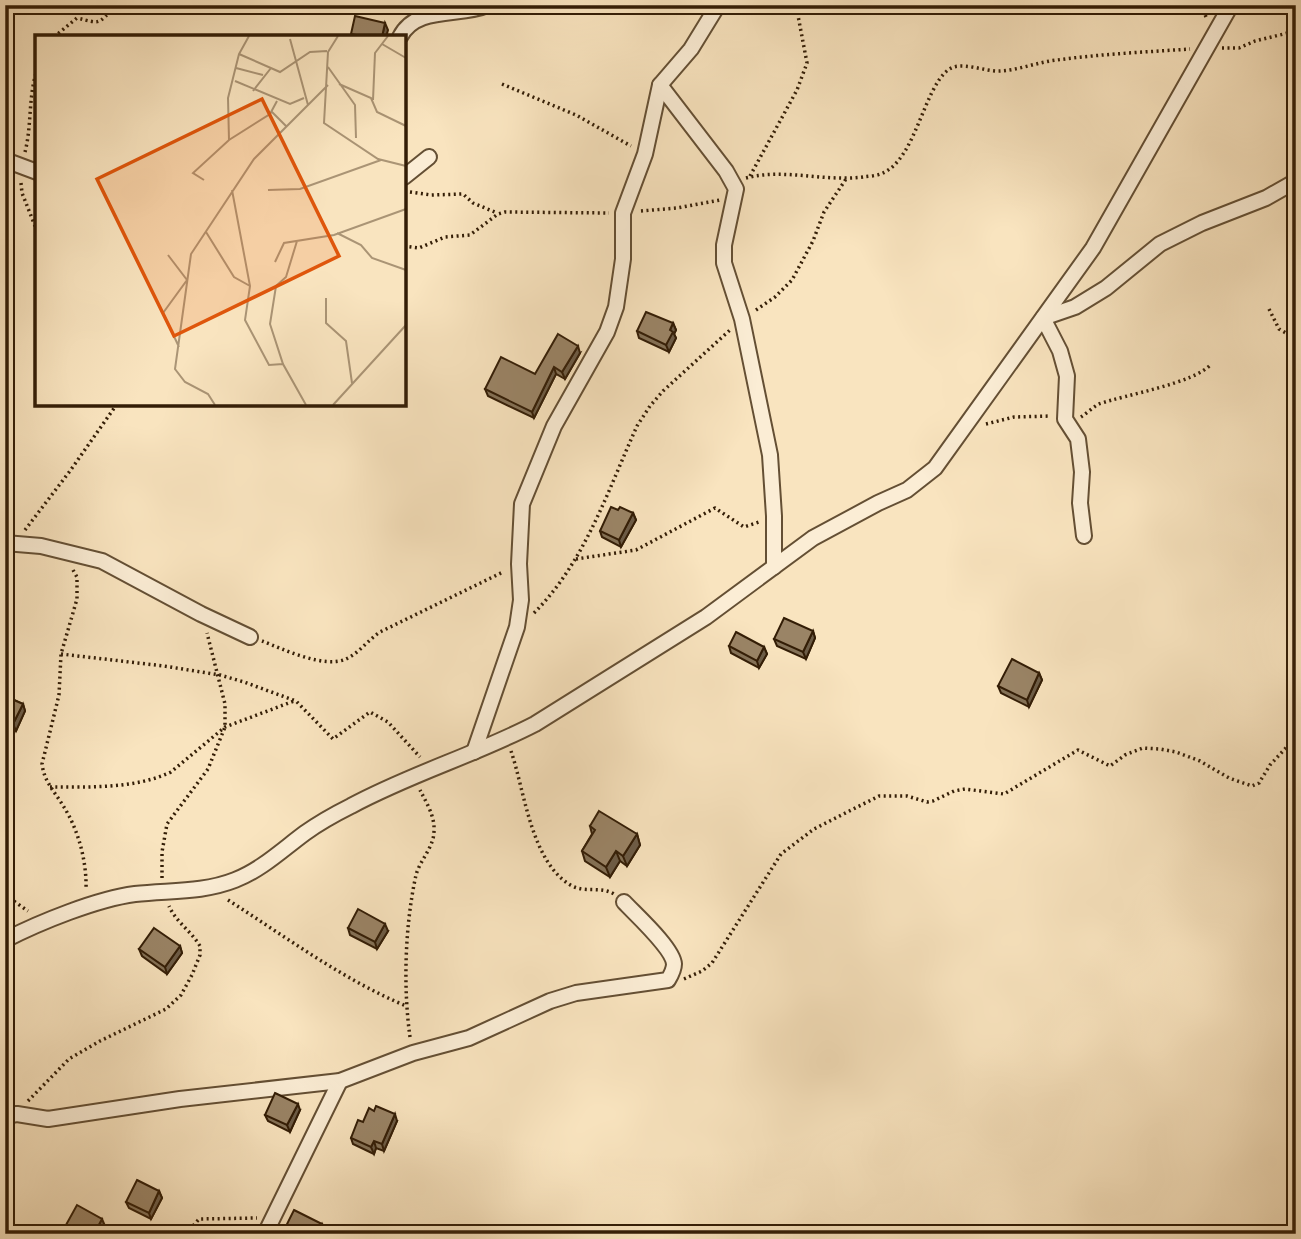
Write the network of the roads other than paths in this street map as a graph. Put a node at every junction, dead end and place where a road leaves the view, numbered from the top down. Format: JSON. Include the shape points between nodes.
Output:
{"nodes":[{"id":1,"x":488,"y":5,"type":"edge"},
{"id":2,"x":718,"y":5,"type":"edge"},
{"id":3,"x":1231,"y":5,"type":"edge"},
{"id":4,"x":455,"y":8,"type":"edge"},
{"id":5,"x":401,"y":35,"type":"edge"},
{"id":6,"x":660,"y":85,"type":"junction"},
{"id":7,"x":429,"y":157,"type":"dead end"},
{"id":8,"x":5,"y":160,"type":"edge"},
{"id":9,"x":35,"y":171,"type":"edge"},
{"id":10,"x":406,"y":175,"type":"edge"},
{"id":11,"x":1296,"y":181,"type":"edge"},
{"id":12,"x":1043,"y":318,"type":"junction"},
{"id":13,"x":1084,"y":536,"type":"dead end"},
{"id":14,"x":10,"y":543,"type":"edge"},
{"id":15,"x":774,"y":567,"type":"junction"},
{"id":16,"x":250,"y":637,"type":"road end"},
{"id":17,"x":474,"y":752,"type":"junction"},
{"id":18,"x":624,"y":902,"type":"road end"},
{"id":19,"x":5,"y":940,"type":"edge"},
{"id":20,"x":340,"y":1081,"type":"junction"},
{"id":21,"x":11,"y":1115,"type":"edge"},
{"id":22,"x":265,"y":1234,"type":"edge"}],
"edges":[{"from":1,"to":4,"type":"street","via":[[472,11]]},
{"from":2,"to":6,"type":"street","via":[[691,49]]},
{"from":3,"to":12,"type":"street","via":[[1093,248]]},
{"from":4,"to":5,"type":"street","via":[[418,20]]},
{"from":6,"to":15,"type":"street","via":[[735,189],[724,263],[742,319],[770,455]]},
{"from":6,"to":17,"type":"street","via":[[645,155],[623,213],[616,307],[607,332],[554,426],[522,504],[517,627]]},
{"from":7,"to":10,"type":"street"},
{"from":8,"to":9,"type":"street"},
{"from":11,"to":12,"type":"street","via":[[1160,243],[1106,288],[1075,307]]},
{"from":12,"to":13,"type":"street","via":[[1067,376],[1065,419],[1078,439]]},
{"from":12,"to":15,"type":"street","via":[[935,468],[907,490],[813,538]]},
{"from":14,"to":16,"type":"street","via":[[102,561]]},
{"from":15,"to":17,"type":"street","via":[[706,617],[545,718]]},
{"from":17,"to":19,"type":"street","via":[[340,813],[237,879],[211,888],[122,897]]},
{"from":18,"to":20,"type":"street","via":[[668,950],[674,961],[668,980],[550,1001],[469,1038]]},
{"from":20,"to":21,"type":"street","via":[[48,1119]]},
{"from":20,"to":22,"type":"street"}]}
